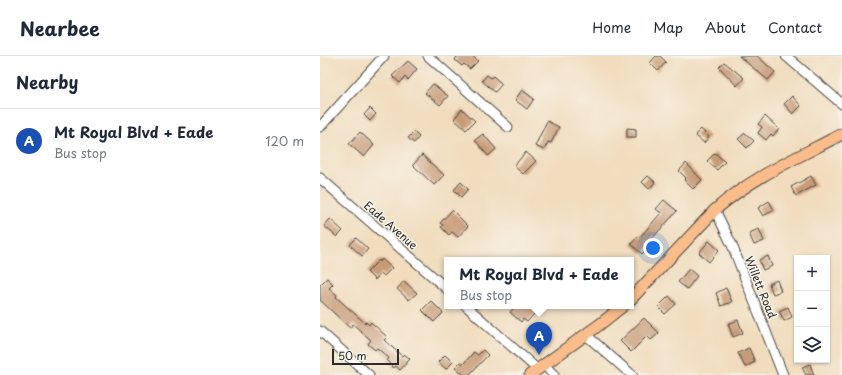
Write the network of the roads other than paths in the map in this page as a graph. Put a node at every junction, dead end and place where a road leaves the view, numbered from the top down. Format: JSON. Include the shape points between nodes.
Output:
{"nodes":[{"id":1,"x":384,"y":56,"type":"edge"},
{"id":2,"x":428,"y":56,"type":"edge"},
{"id":3,"x":786,"y":56,"type":"edge"},
{"id":4,"x":842,"y":104,"type":"edge"},
{"id":5,"x":508,"y":126,"type":"dead end"},
{"id":6,"x":320,"y":127,"type":"edge"},
{"id":7,"x":842,"y":134,"type":"edge"},
{"id":8,"x":320,"y":178,"type":"edge"},
{"id":9,"x":715,"y":210,"type":"junction"},
{"id":10,"x":444,"y":287,"type":"edge"},
{"id":11,"x":634,"y":296,"type":"edge"},
{"id":12,"x":469,"y":309,"type":"edge"},
{"id":13,"x":619,"y":309,"type":"edge"},
{"id":14,"x":320,"y":331,"type":"edge"},
{"id":15,"x":586,"y":335,"type":"junction"},
{"id":16,"x":537,"y":370,"type":"edge"},
{"id":17,"x":370,"y":375,"type":"edge"},
{"id":18,"x":554,"y":375,"type":"edge"},
{"id":19,"x":632,"y":375,"type":"edge"},
{"id":20,"x":783,"y":375,"type":"edge"}],
"edges":[{"from":1,"to":6,"type":"street"},
{"from":2,"to":5,"type":"street"},
{"from":3,"to":4,"type":"street"},
{"from":7,"to":9,"type":"main road","via":[[736,192]]},
{"from":8,"to":10,"type":"street","name":"Eade Avenue"},
{"from":9,"to":11,"type":"main road"},
{"from":9,"to":20,"type":"street","name":"Willett Road","via":[[732,245]]},
{"from":12,"to":16,"type":"street"},
{"from":13,"to":15,"type":"main road"},
{"from":14,"to":17,"type":"street"},
{"from":15,"to":16,"type":"main road"},
{"from":15,"to":19,"type":"street"},
{"from":16,"to":18,"type":"street"}]}
